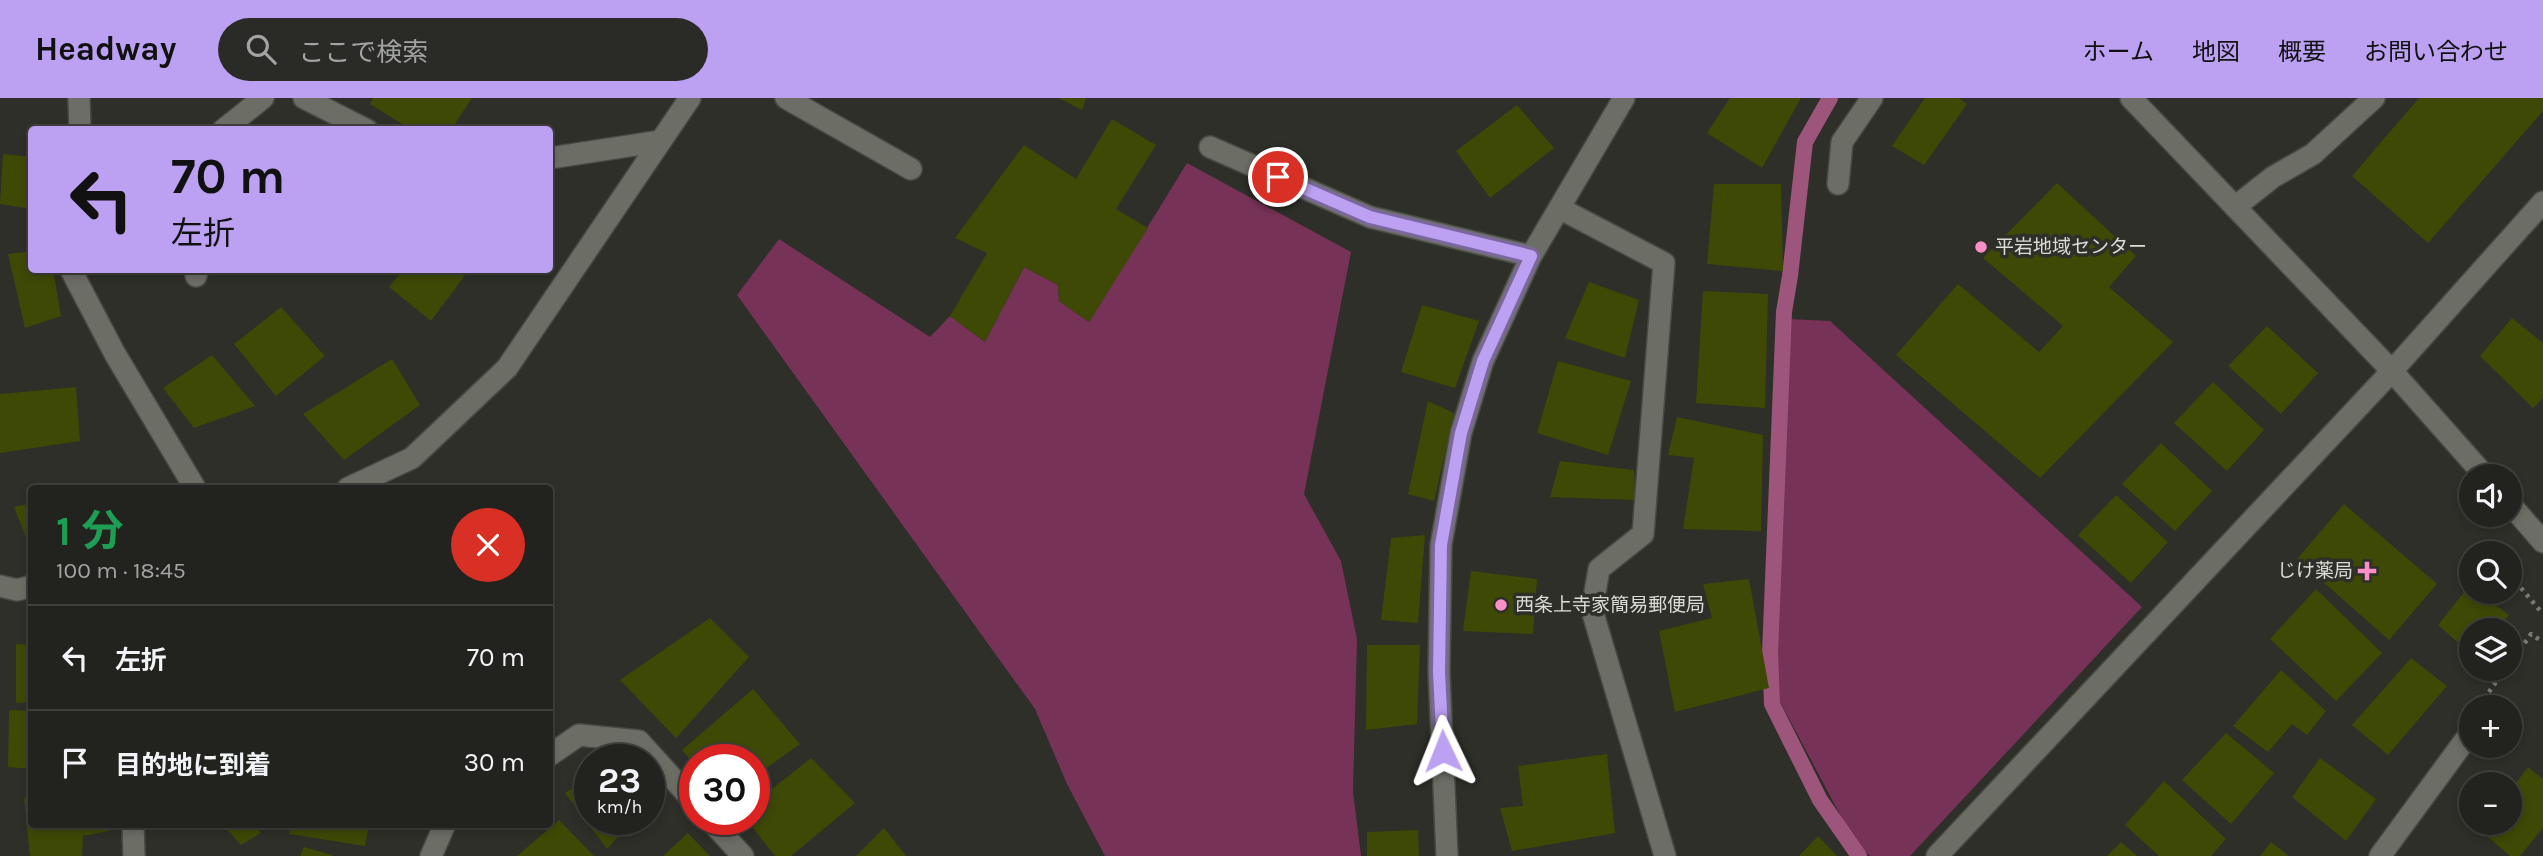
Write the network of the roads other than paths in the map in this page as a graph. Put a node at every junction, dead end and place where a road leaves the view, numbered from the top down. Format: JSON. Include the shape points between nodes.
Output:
{"nodes":[{"id":1,"x":79,"y":98,"type":"edge"},
{"id":2,"x":262,"y":98,"type":"edge"},
{"id":3,"x":304,"y":98,"type":"edge"},
{"id":4,"x":690,"y":98,"type":"edge"},
{"id":5,"x":786,"y":98,"type":"edge"},
{"id":6,"x":1624,"y":98,"type":"edge"},
{"id":7,"x":1872,"y":98,"type":"edge"},
{"id":8,"x":2131,"y":98,"type":"edge"},
{"id":9,"x":2374,"y":98,"type":"edge"},
{"id":10,"x":80,"y":126,"type":"edge"},
{"id":11,"x":228,"y":126,"type":"edge"},
{"id":12,"x":359,"y":126,"type":"edge"},
{"id":13,"x":661,"y":141,"type":"junction"},
{"id":14,"x":1210,"y":146,"type":"dead end"},
{"id":15,"x":553,"y":158,"type":"edge"},
{"id":16,"x":911,"y":169,"type":"dead end"},
{"id":17,"x":1838,"y":184,"type":"dead end"},
{"id":18,"x":2543,"y":202,"type":"edge"},
{"id":19,"x":2235,"y":207,"type":"junction"},
{"id":20,"x":1559,"y":208,"type":"junction"},
{"id":21,"x":1531,"y":256,"type":"junction"},
{"id":22,"x":73,"y":273,"type":"edge"},
{"id":23,"x":2392,"y":372,"type":"junction"},
{"id":24,"x":2474,"y":464,"type":"edge"},
{"id":25,"x":193,"y":485,"type":"edge"},
{"id":26,"x":354,"y":485,"type":"edge"},
{"id":27,"x":2522,"y":518,"type":"edge"},
{"id":28,"x":2543,"y":542,"type":"edge"},
{"id":29,"x":0,"y":586,"type":"edge"},
{"id":30,"x":28,"y":587,"type":"edge"},
{"id":31,"x":2459,"y":749,"type":"edge"},
{"id":32,"x":553,"y":753,"type":"edge"},
{"id":33,"x":679,"y":785,"type":"edge"},
{"id":34,"x":133,"y":828,"type":"edge"},
{"id":35,"x":442,"y":828,"type":"edge"},
{"id":36,"x":724,"y":835,"type":"edge"},
{"id":37,"x":134,"y":856,"type":"edge"},
{"id":38,"x":431,"y":856,"type":"edge"},
{"id":39,"x":743,"y":856,"type":"edge"},
{"id":40,"x":1447,"y":856,"type":"edge"},
{"id":41,"x":1665,"y":856,"type":"edge"},
{"id":42,"x":1937,"y":856,"type":"edge"},
{"id":43,"x":2381,"y":856,"type":"edge"}],
"edges":[{"from":1,"to":10,"type":"street"},
{"from":2,"to":11,"type":"street"},
{"from":3,"to":12,"type":"street"},
{"from":4,"to":13,"type":"street"},
{"from":5,"to":16,"type":"street"},
{"from":6,"to":20,"type":"street"},
{"from":7,"to":17,"type":"street","via":[[1842,142]]},
{"from":8,"to":19,"type":"street"},
{"from":9,"to":19,"type":"street","via":[[2313,154]]},
{"from":13,"to":15,"type":"street"},
{"from":13,"to":26,"type":"street","via":[[507,368],[412,458]]},
{"from":14,"to":21,"type":"street","via":[[1370,217]]},
{"from":18,"to":23,"type":"street"},
{"from":19,"to":23,"type":"street"},
{"from":20,"to":21,"type":"street"},
{"from":20,"to":41,"type":"street","via":[[1664,263],[1643,534],[1599,569],[1592,610]]},
{"from":21,"to":40,"type":"street","via":[[1483,361],[1461,433],[1441,545],[1439,672]]},
{"from":22,"to":25,"type":"street"},
{"from":23,"to":24,"type":"street"},
{"from":23,"to":42,"type":"street"},
{"from":27,"to":28,"type":"street"},
{"from":29,"to":30,"type":"street"},
{"from":31,"to":43,"type":"street"},
{"from":32,"to":33,"type":"street","via":[[579,735],[639,741]]},
{"from":34,"to":37,"type":"street"},
{"from":35,"to":38,"type":"street"},
{"from":36,"to":39,"type":"street"}]}
